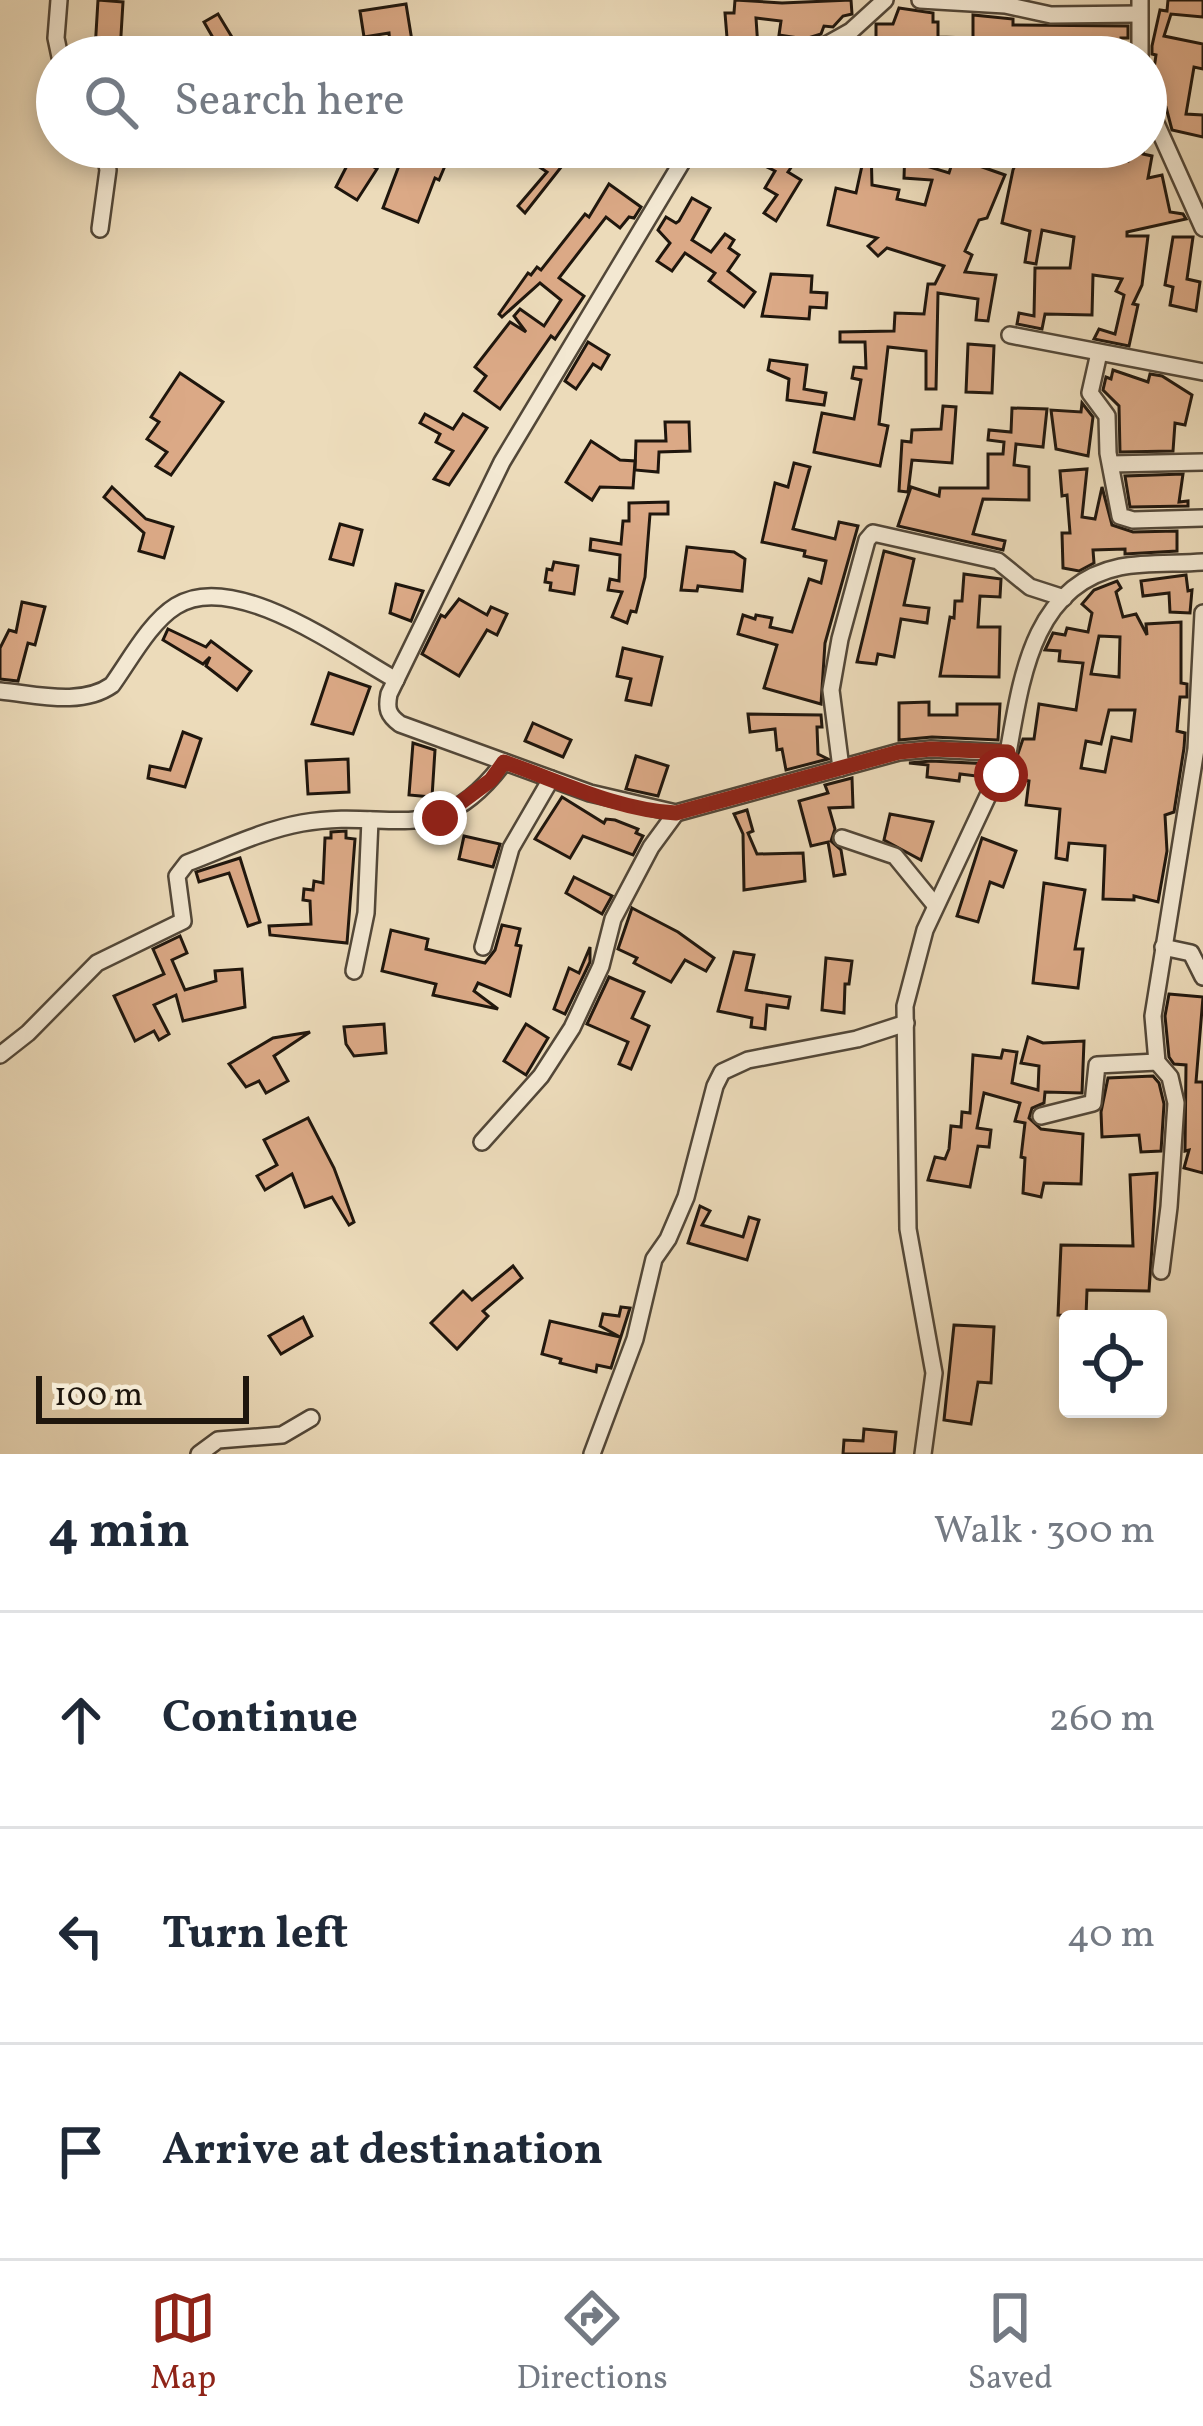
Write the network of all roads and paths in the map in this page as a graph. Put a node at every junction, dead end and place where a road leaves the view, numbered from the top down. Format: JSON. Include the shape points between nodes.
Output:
{"nodes":[{"id":1,"x":58,"y":0,"type":"edge"},
{"id":2,"x":885,"y":0,"type":"edge"},
{"id":3,"x":920,"y":0,"type":"edge"},
{"id":4,"x":1140,"y":7,"type":"edge"},
{"id":5,"x":56,"y":36,"type":"edge"},
{"id":6,"x":842,"y":36,"type":"edge"},
{"id":7,"x":1167,"y":147,"type":"edge"},
{"id":8,"x":108,"y":168,"type":"edge"},
{"id":9,"x":679,"y":168,"type":"edge"},
{"id":10,"x":1202,"y":224,"type":"edge"},
{"id":11,"x":100,"y":229,"type":"dead end"},
{"id":12,"x":1010,"y":335,"type":"dead end"},
{"id":13,"x":1099,"y":353,"type":"junction"},
{"id":14,"x":1203,"y":372,"type":"edge"},
{"id":15,"x":1203,"y":462,"type":"edge"},
{"id":16,"x":1111,"y":464,"type":"junction"},
{"id":17,"x":1203,"y":518,"type":"edge"},
{"id":18,"x":1203,"y":562,"type":"edge"},
{"id":19,"x":1064,"y":598,"type":"junction"},
{"id":20,"x":1203,"y":613,"type":"edge"},
{"id":21,"x":396,"y":680,"type":"junction"},
{"id":22,"x":0,"y":691,"type":"edge"},
{"id":23,"x":1008,"y":752,"type":"junction"},
{"id":24,"x":504,"y":762,"type":"junction"},
{"id":25,"x":842,"y":768,"type":"junction"},
{"id":26,"x":551,"y":779,"type":"junction"},
{"id":27,"x":676,"y":813,"type":"junction"},
{"id":28,"x":370,"y":820,"type":"junction"},
{"id":29,"x":842,"y":838,"type":"dead end"},
{"id":30,"x":935,"y":905,"type":"junction"},
{"id":31,"x":483,"y":947,"type":"dead end"},
{"id":32,"x":1163,"y":947,"type":"junction"},
{"id":33,"x":354,"y":971,"type":"dead end"},
{"id":34,"x":1203,"y":976,"type":"edge"},
{"id":35,"x":906,"y":1023,"type":"junction"},
{"id":36,"x":0,"y":1055,"type":"edge"},
{"id":37,"x":1157,"y":1062,"type":"junction"},
{"id":38,"x":1041,"y":1116,"type":"dead end"},
{"id":39,"x":482,"y":1142,"type":"dead end"},
{"id":40,"x":1160,"y":1271,"type":"dead end"},
{"id":41,"x":311,"y":1418,"type":"dead end"},
{"id":42,"x":199,"y":1454,"type":"edge"},
{"id":43,"x":592,"y":1454,"type":"edge"},
{"id":44,"x":923,"y":1454,"type":"edge"}],
"edges":[{"from":1,"to":5,"type":"street"},
{"from":2,"to":6,"type":"street"},
{"from":3,"to":4,"type":"street","via":[[1051,15]]},
{"from":7,"to":10,"type":"street"},
{"from":8,"to":11,"type":"street"},
{"from":9,"to":21,"type":"street","via":[[502,462]]},
{"from":12,"to":13,"type":"street"},
{"from":13,"to":14,"type":"street"},
{"from":13,"to":16,"type":"street","via":[[1090,393],[1107,416]]},
{"from":15,"to":16,"type":"street"},
{"from":16,"to":17,"type":"street","via":[[1126,520]]},
{"from":18,"to":19,"type":"street","via":[[1124,566]]},
{"from":19,"to":23,"type":"street","via":[[1031,645]]},
{"from":19,"to":25,"type":"street","via":[[1030,587],[998,561],[873,533],[831,690]]},
{"from":20,"to":32,"type":"street","via":[[1196,749]]},
{"from":21,"to":22,"type":"street","via":[[292,620],[202,595],[166,614],[102,692],[81,698]]},
{"from":21,"to":24,"type":"street","via":[[390,717]]},
{"from":23,"to":25,"type":"street","via":[[909,750]]},
{"from":23,"to":30,"type":"street"},
{"from":24,"to":26,"type":"street"},
{"from":24,"to":28,"type":"street","via":[[440,818]]},
{"from":25,"to":27,"type":"street"},
{"from":26,"to":27,"type":"street"},
{"from":26,"to":31,"type":"street","via":[[512,848]]},
{"from":27,"to":39,"type":"street","via":[[613,919],[572,1028]]},
{"from":28,"to":33,"type":"street"},
{"from":28,"to":36,"type":"street","via":[[304,823],[187,863],[176,876],[183,921],[97,963]]},
{"from":29,"to":30,"type":"street","via":[[895,856]]},
{"from":30,"to":35,"type":"street","via":[[909,983]]},
{"from":32,"to":34,"type":"street","via":[[1191,953]]},
{"from":32,"to":37,"type":"street","via":[[1153,1016]]},
{"from":35,"to":43,"type":"street","via":[[722,1072],[686,1197],[654,1259],[635,1339]]},
{"from":35,"to":44,"type":"street","via":[[908,1229],[934,1373]]},
{"from":37,"to":38,"type":"street","via":[[1097,1065],[1093,1103]]},
{"from":37,"to":40,"type":"street","via":[[1176,1103]]},
{"from":41,"to":42,"type":"street","via":[[282,1435],[218,1440]]}]}
